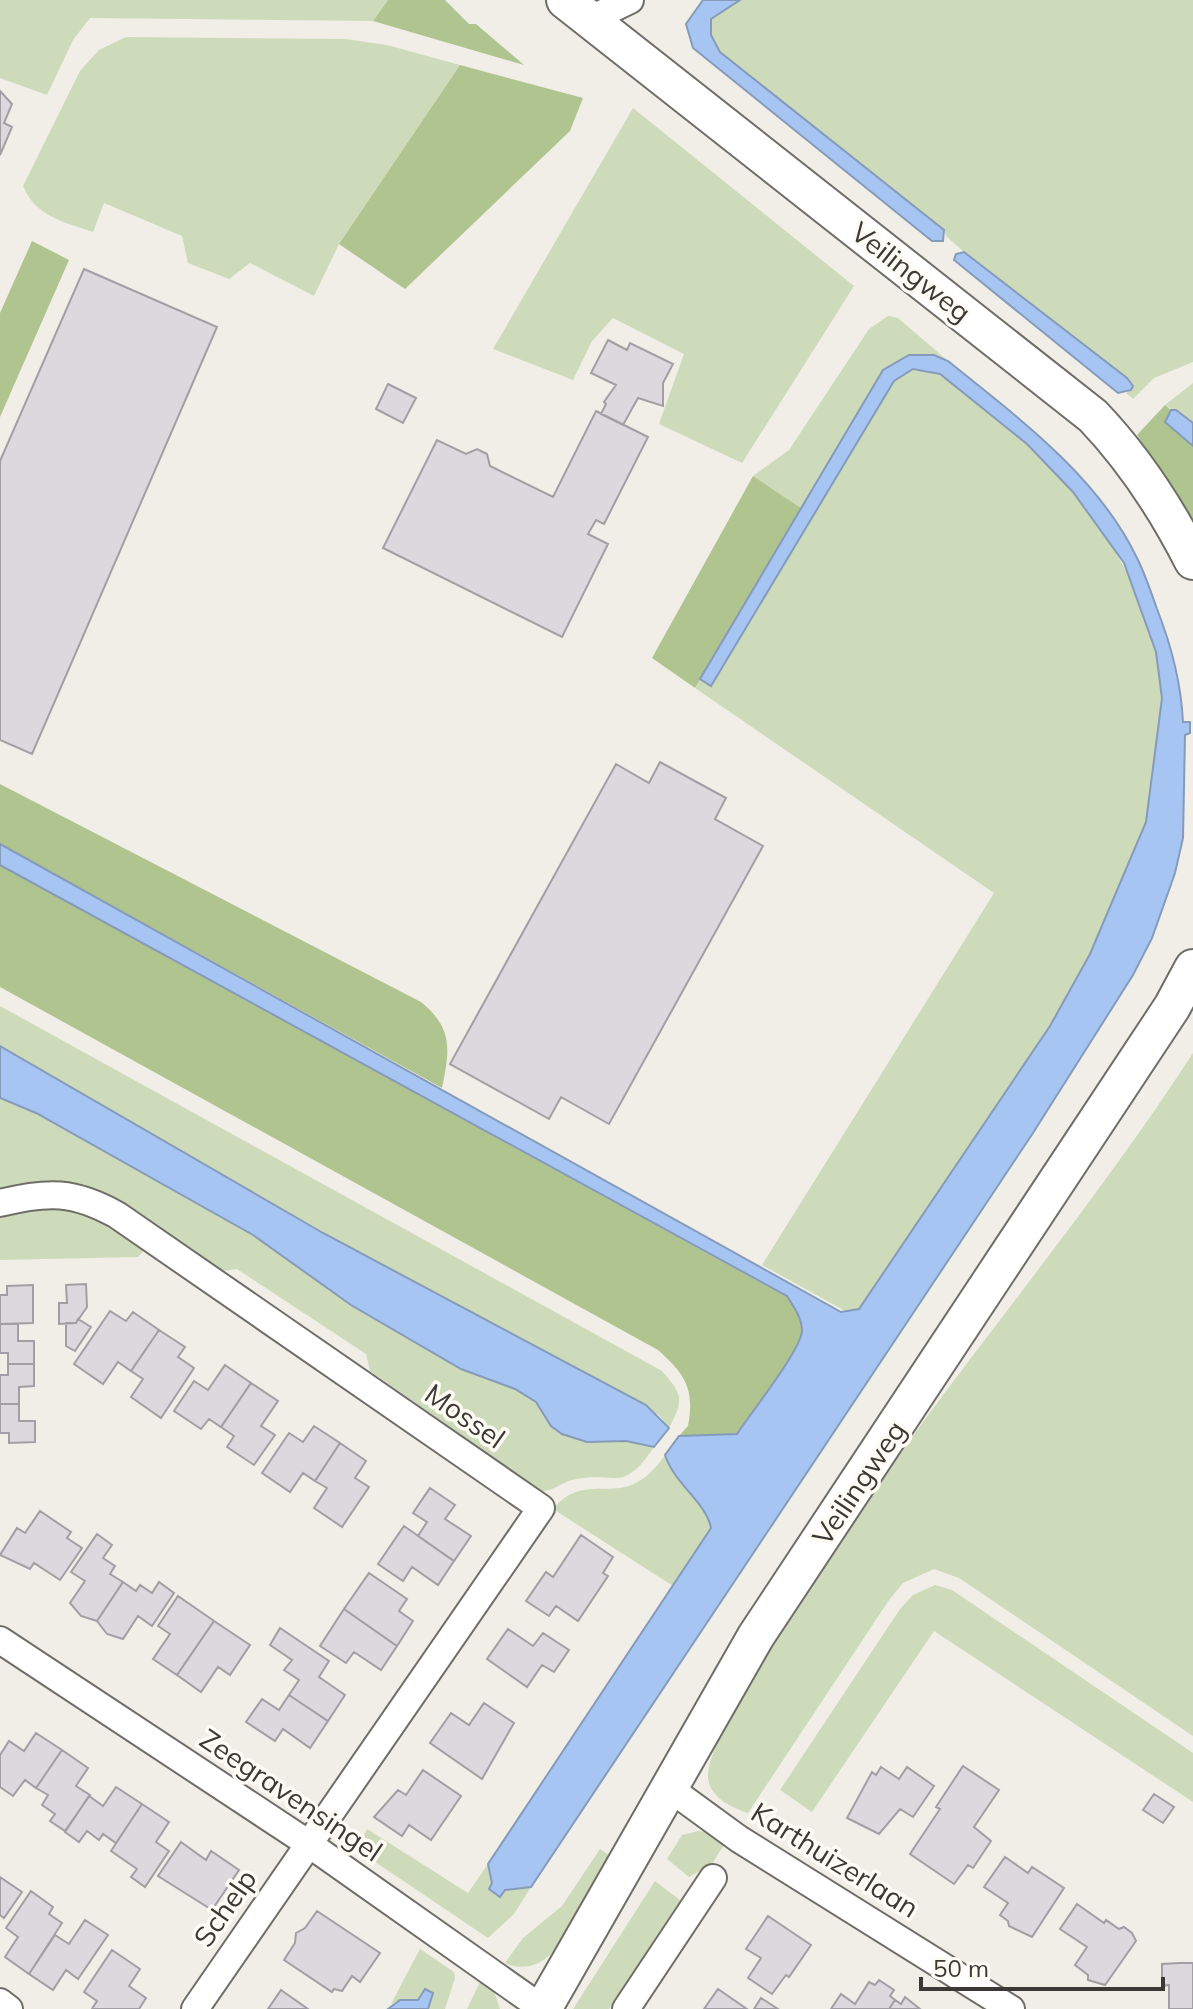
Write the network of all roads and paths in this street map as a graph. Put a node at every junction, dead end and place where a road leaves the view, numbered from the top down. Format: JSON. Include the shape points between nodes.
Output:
{"nodes":[{"id":1,"x":630,"y":0,"type":"edge"},
{"id":2,"x":578,"y":9,"type":"edge"},
{"id":3,"x":1193,"y":561,"type":"edge"},
{"id":4,"x":1193,"y":968,"type":"edge"},
{"id":5,"x":0,"y":1203,"type":"edge"},
{"id":6,"x":0,"y":1640,"type":"edge"},
{"id":7,"x":669,"y":1788,"type":"junction"},
{"id":8,"x":309,"y":1844,"type":"junction"},
{"id":9,"x":713,"y":1878,"type":"dead end"},
{"id":10,"x":0,"y":2002,"type":"edge"},
{"id":11,"x":9,"y":2009,"type":"edge"},
{"id":12,"x":195,"y":2009,"type":"edge"},
{"id":13,"x":543,"y":2009,"type":"edge"},
{"id":14,"x":626,"y":2009,"type":"edge"},
{"id":15,"x":1011,"y":2009,"type":"edge"}],
"edges":[{"from":1,"to":2,"type":"street"},
{"from":2,"to":3,"type":"street","name":"Veilingweg","via":[[1093,416],[1134,464]]},
{"from":4,"to":7,"type":"street","name":"Veilingweg","via":[[756,1636]]},
{"from":5,"to":8,"type":"street","name":"Mossel","via":[[57,1193],[87,1199],[117,1215],[541,1508]]},
{"from":6,"to":8,"type":"street","name":"Zeegravensingel"},
{"from":7,"to":13,"type":"street","name":"Veilingweg"},
{"from":7,"to":15,"type":"street","name":"Karthuizerlaan","via":[[739,1839]]},
{"from":8,"to":12,"type":"street","name":"Schelp"},
{"from":8,"to":13,"type":"street","name":"Zeegravensingel"},
{"from":9,"to":14,"type":"street"},
{"from":10,"to":11,"type":"street"}]}
